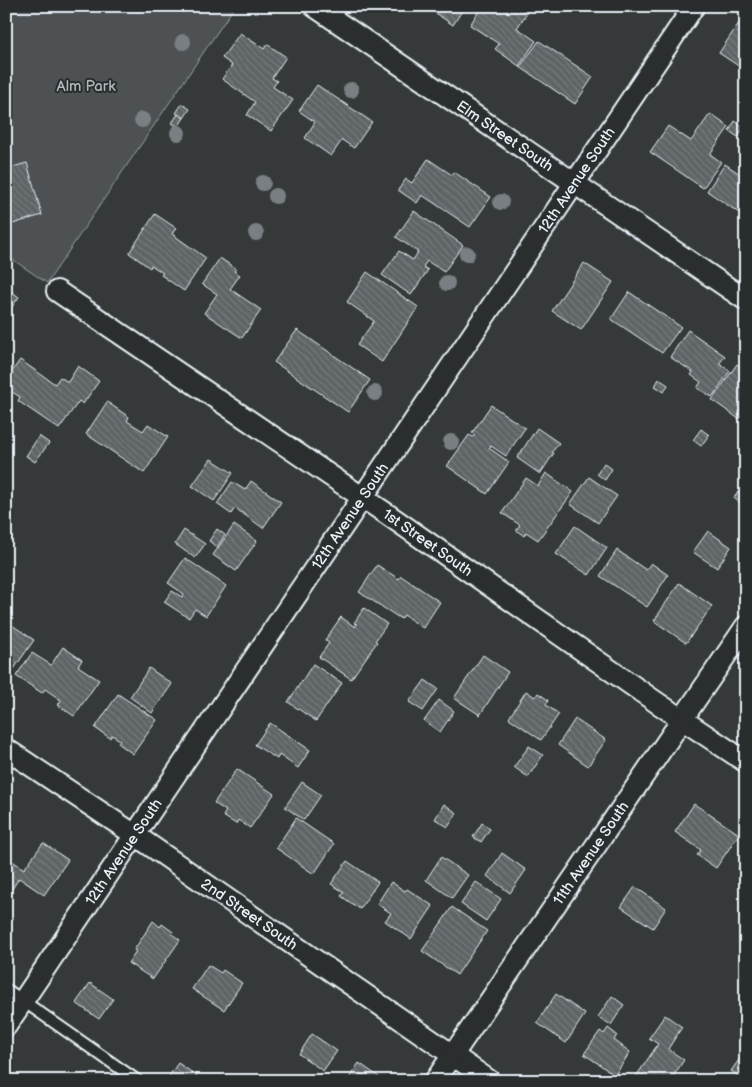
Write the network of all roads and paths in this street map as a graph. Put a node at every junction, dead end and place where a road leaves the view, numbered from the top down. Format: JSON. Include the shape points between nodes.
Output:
{"nodes":[{"id":1,"x":314,"y":6,"type":"edge"},
{"id":2,"x":694,"y":6,"type":"edge"},
{"id":3,"x":575,"y":184,"type":"junction"},
{"id":4,"x":57,"y":291,"type":"dead end"},
{"id":5,"x":746,"y":300,"type":"edge"},
{"id":6,"x":362,"y":497,"type":"junction"},
{"id":7,"x":746,"y":626,"type":"edge"},
{"id":8,"x":682,"y":719,"type":"junction"},
{"id":9,"x":6,"y":749,"type":"edge"},
{"id":10,"x":746,"y":762,"type":"edge"},
{"id":11,"x":135,"y":835,"type":"junction"},
{"id":12,"x":6,"y":990,"type":"edge"},
{"id":13,"x":23,"y":1001,"type":"junction"},
{"id":14,"x":6,"y":1026,"type":"edge"},
{"id":15,"x":452,"y":1055,"type":"junction"},
{"id":16,"x":138,"y":1081,"type":"edge"},
{"id":17,"x":435,"y":1081,"type":"edge"},
{"id":18,"x":490,"y":1081,"type":"edge"}],
"edges":[{"from":1,"to":3,"type":"street","name":"Elm Street South"},
{"from":2,"to":3,"type":"street","name":"12th Avenue South"},
{"from":3,"to":5,"type":"street","name":"Elm Street South"},
{"from":3,"to":6,"type":"street","name":"12th Avenue South"},
{"from":4,"to":6,"type":"street","name":"1st Street South"},
{"from":6,"to":8,"type":"street","name":"1st Street South"},
{"from":6,"to":11,"type":"street","name":"12th Avenue South"},
{"from":7,"to":8,"type":"street","name":"11th Avenue South"},
{"from":8,"to":10,"type":"street","name":"1st Street South"},
{"from":8,"to":15,"type":"street","name":"11th Avenue South"},
{"from":9,"to":11,"type":"street","name":"2nd Street South"},
{"from":11,"to":13,"type":"street","name":"12th Avenue South"},
{"from":11,"to":15,"type":"street","name":"2nd Street South"},
{"from":12,"to":13,"type":"lane"},
{"from":13,"to":14,"type":"street","name":"12th Avenue South"},
{"from":13,"to":16,"type":"lane"},
{"from":15,"to":17,"type":"street","name":"11th Avenue South"},
{"from":15,"to":18,"type":"street","name":"2nd Street South"}]}
